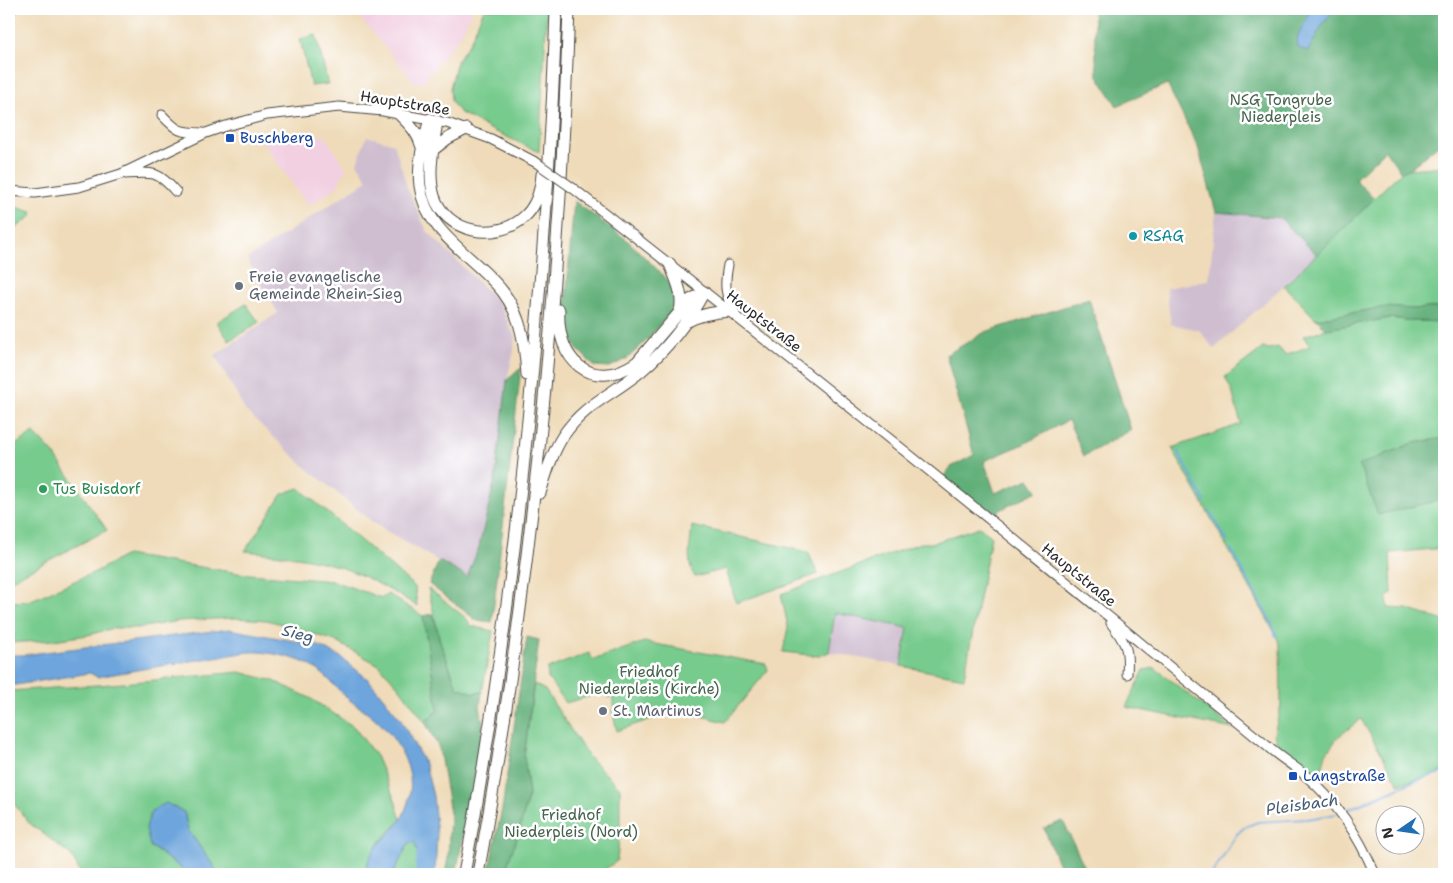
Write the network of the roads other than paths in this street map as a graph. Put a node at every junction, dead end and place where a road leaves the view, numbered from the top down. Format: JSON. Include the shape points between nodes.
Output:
{"nodes":[{"id":1,"x":556,"y":9,"type":"edge"},
{"id":2,"x":569,"y":9,"type":"edge"},
{"id":3,"x":398,"y":113,"type":"junction"},
{"id":4,"x":162,"y":115,"type":"dead end"},
{"id":5,"x":433,"y":120,"type":"junction"},
{"id":6,"x":466,"y":130,"type":"junction"},
{"id":7,"x":206,"y":133,"type":"junction"},
{"id":8,"x":550,"y":138,"type":"junction"},
{"id":9,"x":428,"y":149,"type":"junction"},
{"id":10,"x":121,"y":174,"type":"junction"},
{"id":11,"x":9,"y":191,"type":"edge"},
{"id":12,"x":176,"y":192,"type":"dead end"},
{"id":13,"x":556,"y":261,"type":"junction"},
{"id":14,"x":670,"y":264,"type":"junction"},
{"id":15,"x":728,"y":265,"type":"dead end"},
{"id":16,"x":704,"y":292,"type":"junction"},
{"id":17,"x":680,"y":311,"type":"junction"},
{"id":18,"x":733,"y":314,"type":"junction"},
{"id":19,"x":685,"y":322,"type":"junction"},
{"id":20,"x":528,"y":430,"type":"junction"},
{"id":21,"x":532,"y":515,"type":"junction"},
{"id":22,"x":1104,"y":612,"type":"junction"},
{"id":23,"x":1127,"y":674,"type":"dead end"},
{"id":24,"x":464,"y":874,"type":"edge"},
{"id":25,"x":478,"y":874,"type":"edge"},
{"id":26,"x":1375,"y":874,"type":"edge"}],
"edges":[{"from":1,"to":8,"type":"highway"},
{"from":2,"to":13,"type":"highway"},
{"from":3,"to":5,"type":"main road","name":"Hauptstraße"},
{"from":3,"to":7,"type":"main road","name":"Hauptstraße","via":[[340,107],[267,115]]},
{"from":3,"to":9,"type":"highway","via":[[414,128]]},
{"from":4,"to":7,"type":"main road","via":[[176,130]]},
{"from":5,"to":6,"type":"main road","name":"Hauptstraße"},
{"from":5,"to":9,"type":"highway"},
{"from":6,"to":9,"type":"highway"},
{"from":6,"to":14,"type":"main road","name":"Hauptstraße","bridge":true,"via":[[537,163]]},
{"from":7,"to":10,"type":"main road","name":"Hauptstraße"},
{"from":8,"to":9,"type":"highway","via":[[545,150],[541,184],[532,208],[510,227],[496,231],[469,230],[440,209],[431,184]]},
{"from":8,"to":20,"type":"highway"},
{"from":9,"to":20,"type":"highway","via":[[420,186],[429,214],[447,237],[504,293],[517,319],[525,345],[524,419]]},
{"from":10,"to":11,"type":"main road","name":"Hauptstraße","via":[[53,191]]},
{"from":10,"to":12,"type":"main road","via":[[155,174]]},
{"from":13,"to":17,"type":"highway","via":[[560,280],[558,324],[561,341],[567,354],[590,371],[605,374],[627,369],[646,353]]},
{"from":13,"to":21,"type":"highway"},
{"from":14,"to":16,"type":"main road","name":"Hauptstraße"},
{"from":14,"to":17,"type":"highway","via":[[682,301]]},
{"from":15,"to":18,"type":"main road","via":[[724,282]]},
{"from":16,"to":17,"type":"highway"},
{"from":16,"to":18,"type":"main road","name":"Hauptstraße"},
{"from":16,"to":19,"type":"highway"},
{"from":18,"to":19,"type":"highway","via":[[717,312]]},
{"from":18,"to":22,"type":"main road","name":"Hauptstraße"},
{"from":19,"to":21,"type":"highway","via":[[642,370],[599,399],[563,436],[552,456]]},
{"from":20,"to":24,"type":"highway","via":[[497,684]]},
{"from":21,"to":25,"type":"highway","via":[[510,685]]},
{"from":22,"to":23,"type":"main road","via":[[1124,640],[1128,656]]},
{"from":22,"to":26,"type":"main road","name":"Hauptstraße","via":[[1329,798],[1348,822]]}]}
